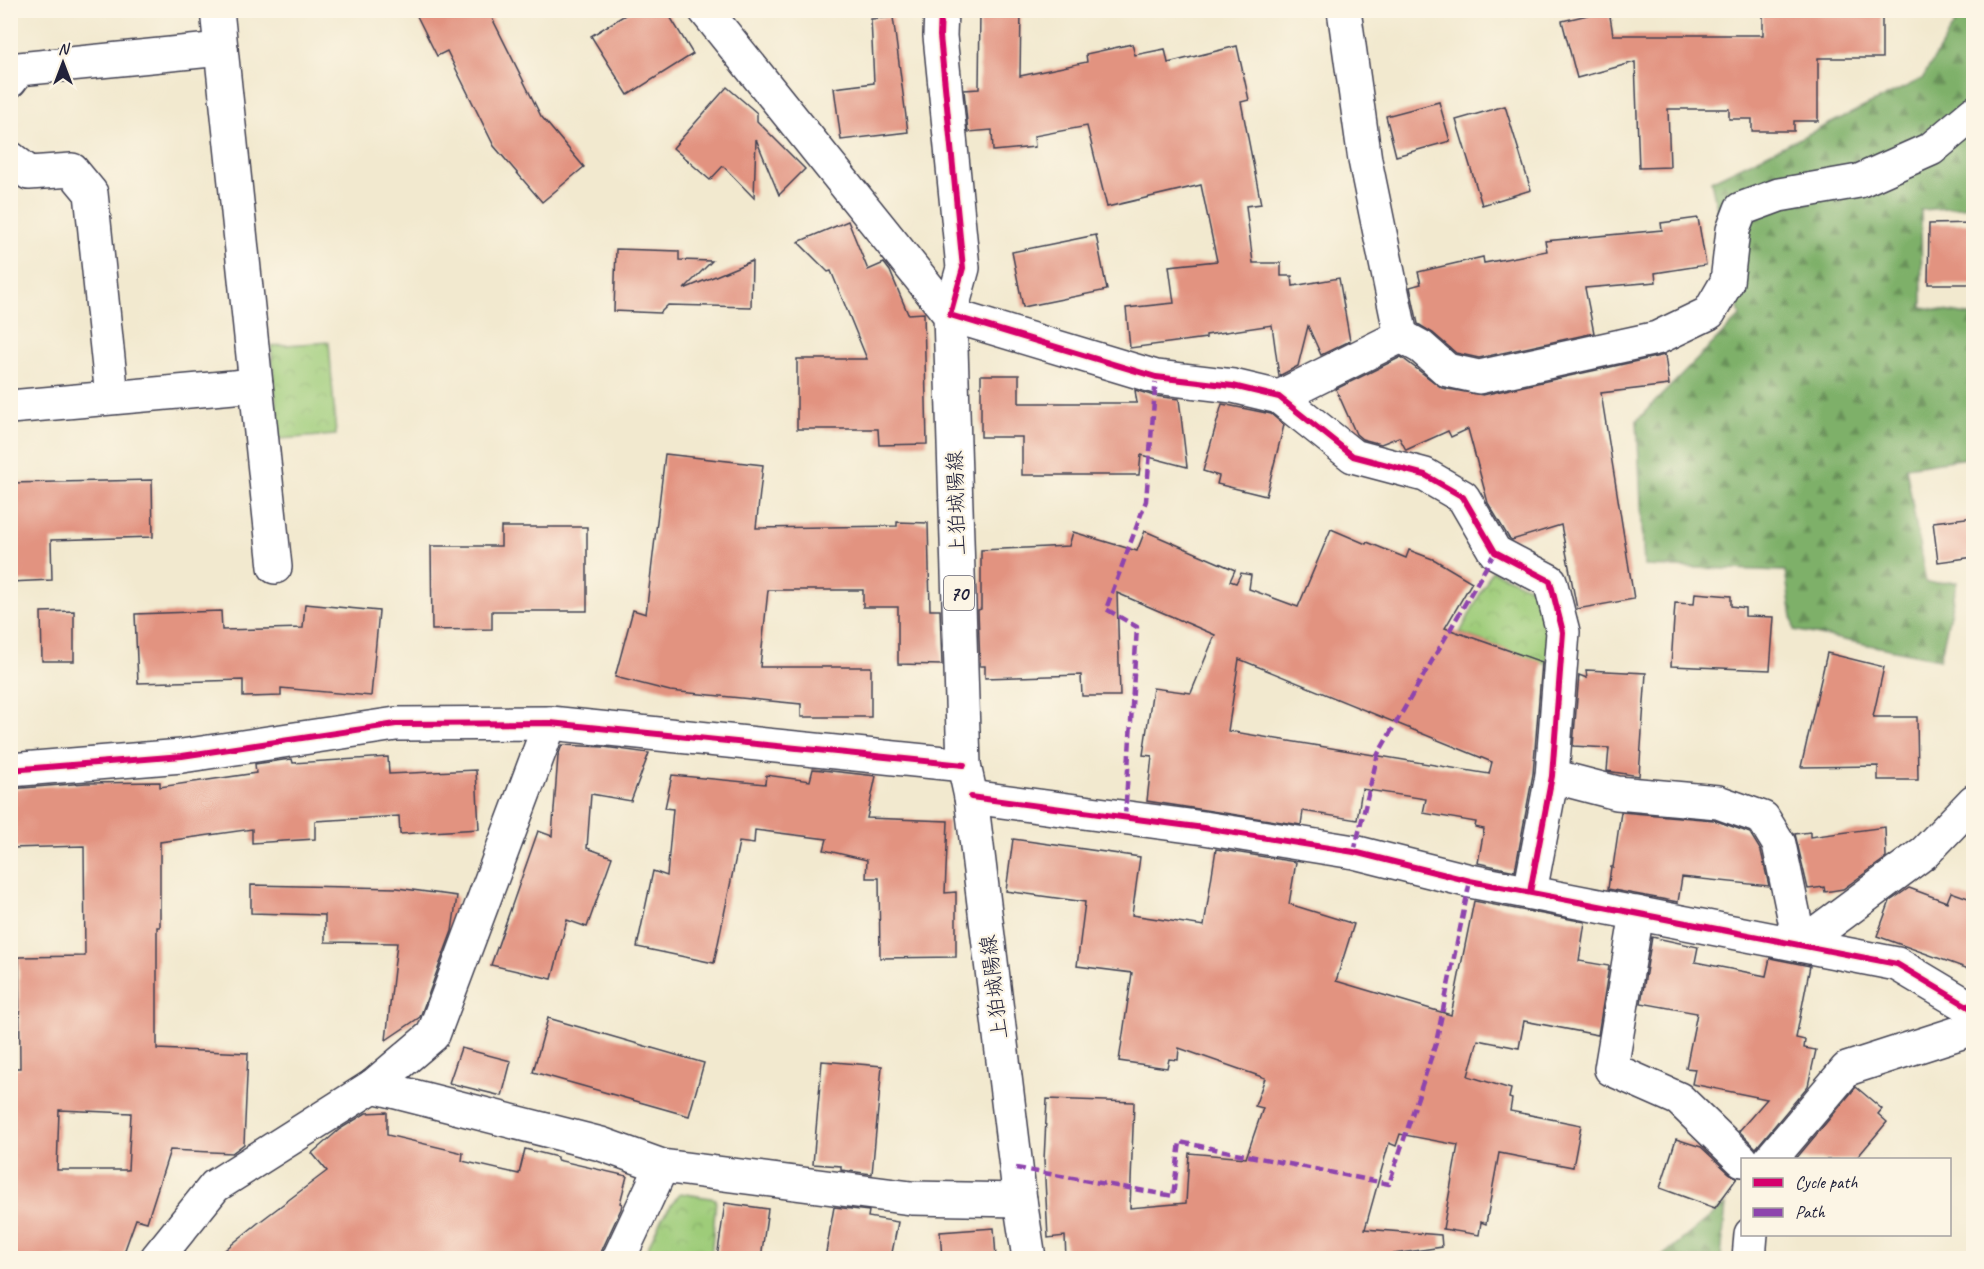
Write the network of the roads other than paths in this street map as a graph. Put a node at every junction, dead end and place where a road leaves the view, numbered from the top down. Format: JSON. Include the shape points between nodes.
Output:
{"nodes":[{"id":1,"x":217,"y":10,"type":"edge"},
{"id":2,"x":705,"y":10,"type":"edge"},
{"id":3,"x":941,"y":10,"type":"edge"},
{"id":4,"x":1344,"y":10,"type":"edge"},
{"id":5,"x":221,"y":49,"type":"junction"},
{"id":6,"x":10,"y":81,"type":"edge"},
{"id":7,"x":1974,"y":113,"type":"edge"},
{"id":8,"x":10,"y":158,"type":"edge"},
{"id":9,"x":950,"y":315,"type":"junction"},
{"id":10,"x":1401,"y":336,"type":"junction"},
{"id":11,"x":256,"y":385,"type":"junction"},
{"id":12,"x":112,"y":397,"type":"junction"},
{"id":13,"x":1279,"y":397,"type":"junction"},
{"id":14,"x":10,"y":407,"type":"edge"},
{"id":15,"x":275,"y":567,"type":"dead end"},
{"id":16,"x":550,"y":723,"type":"junction"},
{"id":17,"x":964,"y":765,"type":"junction"},
{"id":18,"x":10,"y":770,"type":"edge"},
{"id":19,"x":1552,"y":777,"type":"junction"},
{"id":20,"x":971,"y":797,"type":"junction"},
{"id":21,"x":1974,"y":801,"type":"edge"},
{"id":22,"x":1530,"y":892,"type":"junction"},
{"id":23,"x":1637,"y":913,"type":"junction"},
{"id":24,"x":1800,"y":945,"type":"junction"},
{"id":25,"x":1974,"y":1010,"type":"edge"},
{"id":26,"x":1974,"y":1028,"type":"edge"},
{"id":27,"x":373,"y":1086,"type":"junction"},
{"id":28,"x":1772,"y":1158,"type":"edge"},
{"id":29,"x":1741,"y":1159,"type":"edge"},
{"id":30,"x":662,"y":1166,"type":"junction"},
{"id":31,"x":1020,"y":1200,"type":"junction"},
{"id":32,"x":1751,"y":1236,"type":"edge"},
{"id":33,"x":157,"y":1258,"type":"edge"},
{"id":34,"x":619,"y":1258,"type":"edge"},
{"id":35,"x":1029,"y":1258,"type":"edge"},
{"id":36,"x":1749,"y":1258,"type":"edge"}],
"edges":[{"from":1,"to":5,"type":"street"},
{"from":2,"to":9,"type":"street"},
{"from":3,"to":9,"type":"street","name":"上狛城陽線","via":[[940,36],[963,268]]},
{"from":4,"to":10,"type":"street","via":[[1365,160]]},
{"from":5,"to":6,"type":"street","via":[[19,69]]},
{"from":5,"to":11,"type":"street"},
{"from":7,"to":10,"type":"street","via":[[1931,149],[1859,182],[1779,195],[1741,209],[1727,282],[1708,313],[1657,338],[1479,377],[1447,370],[1421,347]]},
{"from":8,"to":12,"type":"street","via":[[29,173],[72,170],[91,193]]},
{"from":9,"to":13,"type":"street","via":[[1156,377],[1233,386]]},
{"from":9,"to":17,"type":"street","name":"上狛城陽線","number":"70"},
{"from":10,"to":13,"type":"street"},
{"from":11,"to":12,"type":"street"},
{"from":11,"to":15,"type":"street"},
{"from":12,"to":14,"type":"street"},
{"from":13,"to":19,"type":"street","via":[[1353,456],[1425,475],[1464,496],[1495,552],[1550,581],[1563,632]]},
{"from":16,"to":17,"type":"street"},
{"from":16,"to":18,"type":"street","via":[[396,724],[182,756]]},
{"from":16,"to":27,"type":"street","via":[[433,1035]]},
{"from":17,"to":20,"type":"street","name":"上狛城陽線","number":"70"},
{"from":19,"to":22,"type":"street"},
{"from":19,"to":24,"type":"street","via":[[1617,792],[1718,802],[1764,818],[1779,844]]},
{"from":20,"to":22,"type":"street","via":[[1354,852]]},
{"from":20,"to":31,"type":"street","name":"上狛城陽線","number":"70"},
{"from":21,"to":24,"type":"street","via":[[1925,852]]},
{"from":22,"to":23,"type":"street"},
{"from":23,"to":24,"type":"street"},
{"from":23,"to":29,"type":"street","via":[[1611,1069],[1678,1099]]},
{"from":24,"to":25,"type":"street","via":[[1897,964]]},
{"from":26,"to":28,"type":"street","via":[[1847,1069]]},
{"from":27,"to":30,"type":"street","via":[[601,1144]]},
{"from":27,"to":33,"type":"street","via":[[215,1186]]},
{"from":30,"to":31,"type":"street","via":[[911,1198]]},
{"from":30,"to":34,"type":"street"},
{"from":31,"to":35,"type":"street","name":"上狛城陽線","number":"70"},
{"from":32,"to":36,"type":"street"}]}
